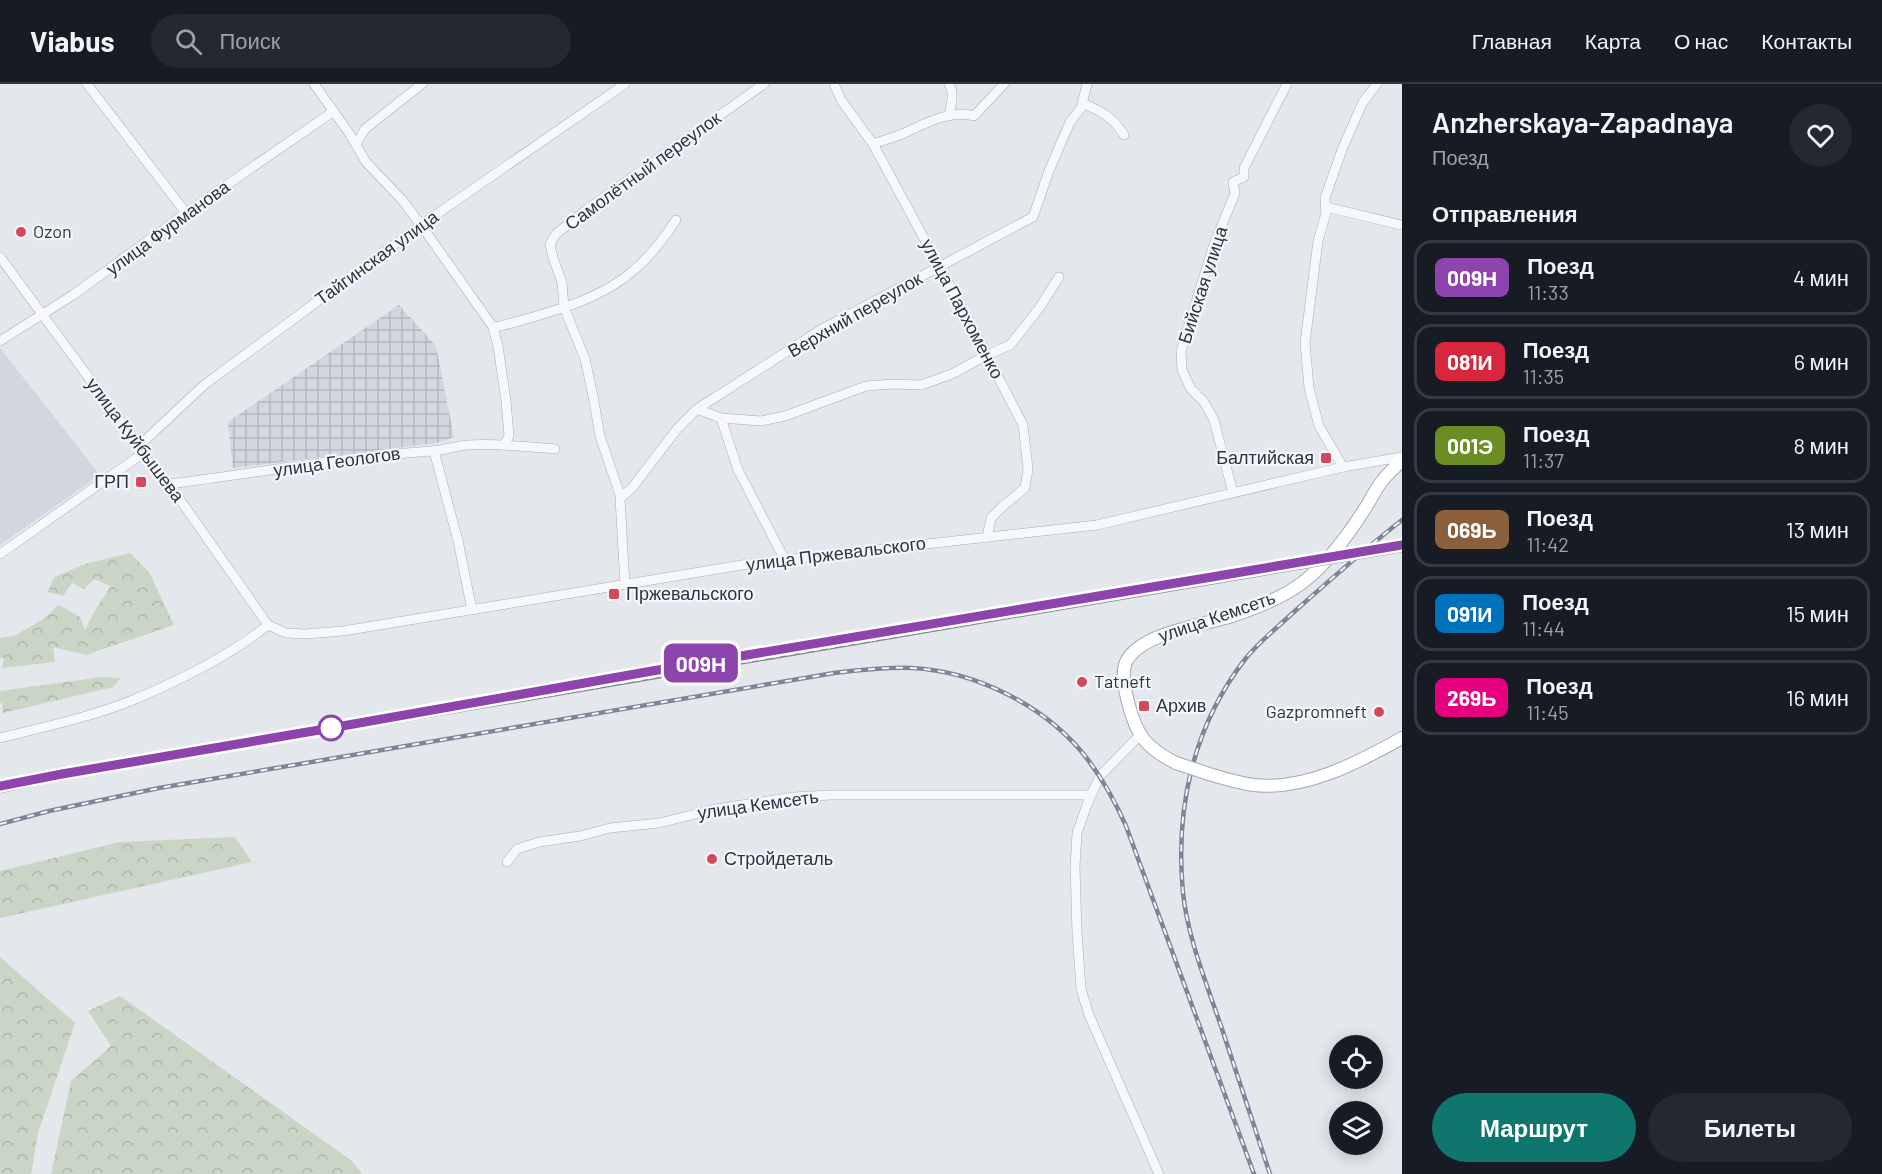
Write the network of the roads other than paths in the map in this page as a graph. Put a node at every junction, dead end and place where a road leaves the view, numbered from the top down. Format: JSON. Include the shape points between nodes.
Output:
{"nodes":[{"id":1,"x":87,"y":84,"type":"edge"},
{"id":2,"x":314,"y":84,"type":"edge"},
{"id":3,"x":422,"y":84,"type":"edge"},
{"id":4,"x":625,"y":84,"type":"edge"},
{"id":5,"x":764,"y":84,"type":"edge"},
{"id":6,"x":834,"y":84,"type":"edge"},
{"id":7,"x":949,"y":84,"type":"edge"},
{"id":8,"x":1004,"y":84,"type":"edge"},
{"id":9,"x":1087,"y":84,"type":"edge"},
{"id":10,"x":1287,"y":84,"type":"edge"},
{"id":11,"x":1377,"y":84,"type":"edge"},
{"id":12,"x":1082,"y":103,"type":"junction"},
{"id":13,"x":334,"y":111,"type":"junction"},
{"id":14,"x":949,"y":116,"type":"junction"},
{"id":15,"x":365,"y":129,"type":"junction"},
{"id":16,"x":349,"y":133,"type":"junction"},
{"id":17,"x":1124,"y":135,"type":"dead end"},
{"id":18,"x":356,"y":144,"type":"junction"},
{"id":19,"x":873,"y":144,"type":"junction"},
{"id":20,"x":1326,"y":207,"type":"junction"},
{"id":21,"x":186,"y":213,"type":"junction"},
{"id":22,"x":676,"y":220,"type":"dead end"},
{"id":23,"x":421,"y":225,"type":"junction"},
{"id":24,"x":1402,"y":225,"type":"edge"},
{"id":25,"x":0,"y":257,"type":"edge"},
{"id":26,"x":940,"y":267,"type":"junction"},
{"id":27,"x":1059,"y":277,"type":"dead end"},
{"id":28,"x":564,"y":307,"type":"junction"},
{"id":29,"x":43,"y":315,"type":"junction"},
{"id":30,"x":493,"y":327,"type":"junction"},
{"id":31,"x":0,"y":341,"type":"edge"},
{"id":32,"x":987,"y":355,"type":"junction"},
{"id":33,"x":697,"y":409,"type":"junction"},
{"id":34,"x":721,"y":418,"type":"junction"},
{"id":35,"x":504,"y":445,"type":"junction"},
{"id":36,"x":555,"y":448,"type":"dead end"},
{"id":37,"x":141,"y":450,"type":"junction"},
{"id":38,"x":434,"y":451,"type":"junction"},
{"id":39,"x":1402,"y":458,"type":"edge"},
{"id":40,"x":1343,"y":467,"type":"junction"},
{"id":41,"x":169,"y":484,"type":"junction"},
{"id":42,"x":1233,"y":493,"type":"junction"},
{"id":43,"x":621,"y":498,"type":"junction"},
{"id":44,"x":987,"y":537,"type":"junction"},
{"id":45,"x":0,"y":554,"type":"edge"},
{"id":46,"x":785,"y":560,"type":"junction"},
{"id":47,"x":625,"y":585,"type":"junction"},
{"id":48,"x":472,"y":610,"type":"junction"},
{"id":49,"x":268,"y":624,"type":"junction"},
{"id":50,"x":1140,"y":735,"type":"junction"},
{"id":51,"x":0,"y":738,"type":"edge"},
{"id":52,"x":1402,"y":738,"type":"edge"},
{"id":53,"x":1090,"y":799,"type":"junction"},
{"id":54,"x":507,"y":862,"type":"dead end"},
{"id":55,"x":1160,"y":1174,"type":"edge"}],
"edges":[{"from":1,"to":21,"type":"street"},
{"from":2,"to":13,"type":"street"},
{"from":3,"to":15,"type":"street"},
{"from":4,"to":23,"type":"street","name":"Тайгинская улица"},
{"from":5,"to":28,"type":"street","name":"Самолётный переулок","via":[[556,234],[550,244],[562,282]]},
{"from":6,"to":19,"type":"street","name":"улица Пархоменко"},
{"from":7,"to":14,"type":"street","via":[[953,99]]},
{"from":8,"to":14,"type":"street","via":[[974,116]]},
{"from":9,"to":12,"type":"street","name":"Верхний переулок"},
{"from":10,"to":42,"type":"street","name":"Бийская улица","via":[[1244,168],[1244,177],[1233,182],[1235,193],[1213,247],[1181,351],[1182,370],[1191,389],[1214,420]]},
{"from":11,"to":20,"type":"street","via":[[1363,102],[1343,147],[1325,198]]},
{"from":12,"to":17,"type":"street","via":[[1115,120]]},
{"from":12,"to":26,"type":"street","name":"Верхний переулок","via":[[1070,122],[1033,217]]},
{"from":13,"to":16,"type":"street"},
{"from":13,"to":21,"type":"street","name":"улица Фурманова"},
{"from":14,"to":19,"type":"street"},
{"from":15,"to":16,"type":"street"},
{"from":15,"to":18,"type":"street"},
{"from":16,"to":18,"type":"street"},
{"from":18,"to":23,"type":"street","via":[[366,162]]},
{"from":19,"to":26,"type":"street","name":"улица Пархоменко"},
{"from":20,"to":24,"type":"street"},
{"from":20,"to":40,"type":"street","via":[[1305,343],[1309,388],[1319,426]]},
{"from":21,"to":29,"type":"street","name":"улица Фурманова"},
{"from":22,"to":28,"type":"street","via":[[634,271],[601,292]]},
{"from":23,"to":30,"type":"street"},
{"from":23,"to":37,"type":"street","name":"Тайгинская улица","via":[[204,385]]},
{"from":25,"to":29,"type":"street","name":"улица Куйбышева"},
{"from":26,"to":32,"type":"street","name":"улица Пархоменко"},
{"from":26,"to":33,"type":"street","name":"Верхний переулок","via":[[822,329]]},
{"from":27,"to":32,"type":"street","via":[[1010,345]]},
{"from":28,"to":30,"type":"street"},
{"from":28,"to":43,"type":"street","name":"Самолётный переулок","via":[[585,359],[600,436]]},
{"from":29,"to":31,"type":"street","name":"улица Фурманова"},
{"from":29,"to":37,"type":"street","name":"улица Куйбышева"},
{"from":30,"to":35,"type":"street","via":[[506,401],[509,436]]},
{"from":32,"to":34,"type":"street","via":[[921,385],[866,387],[761,421]]},
{"from":32,"to":44,"type":"street","name":"улица Пархоменко","via":[[1023,425],[1028,468],[1025,488],[991,518]]},
{"from":33,"to":34,"type":"street"},
{"from":33,"to":43,"type":"street"},
{"from":34,"to":46,"type":"street","via":[[738,470]]},
{"from":35,"to":36,"type":"street","name":"улица Геологов"},
{"from":35,"to":38,"type":"street","name":"улица Геологов","via":[[468,445]]},
{"from":37,"to":41,"type":"street","name":"улица Куйбышева"},
{"from":37,"to":45,"type":"street","name":"Тайгинская улица"},
{"from":38,"to":41,"type":"street","name":"улица Геологов"},
{"from":38,"to":48,"type":"street"},
{"from":39,"to":40,"type":"street","name":"улица Пржевальского"},
{"from":39,"to":50,"type":"main road","name":"улица Кемсеть","via":[[1322,566],[1296,587],[1246,611],[1158,637],[1136,649],[1125,666],[1124,681]]},
{"from":40,"to":42,"type":"street","name":"улица Пржевальского"},
{"from":41,"to":49,"type":"street","name":"улица Куйбышева"},
{"from":42,"to":44,"type":"street","name":"улица Пржевальского","via":[[1097,525]]},
{"from":43,"to":47,"type":"street","name":"Самолётный переулок"},
{"from":44,"to":46,"type":"street","name":"улица Пржевальского"},
{"from":46,"to":47,"type":"street","name":"улица Пржевальского"},
{"from":47,"to":48,"type":"street","name":"улица Пржевальского"},
{"from":48,"to":49,"type":"street","name":"улица Пржевальского","via":[[305,634],[286,633]]},
{"from":49,"to":51,"type":"street","via":[[210,664],[128,702]]},
{"from":50,"to":52,"type":"main road","name":"улица Кемсеть","bridge":true,"via":[[1158,753],[1176,763],[1255,785],[1295,783],[1332,773]]},
{"from":50,"to":53,"type":"street","via":[[1100,776]]},
{"from":53,"to":54,"type":"street","name":"улица Кемсеть","via":[[794,796],[538,842],[517,849]]},
{"from":53,"to":55,"type":"street","via":[[1075,849],[1081,989]]}]}
